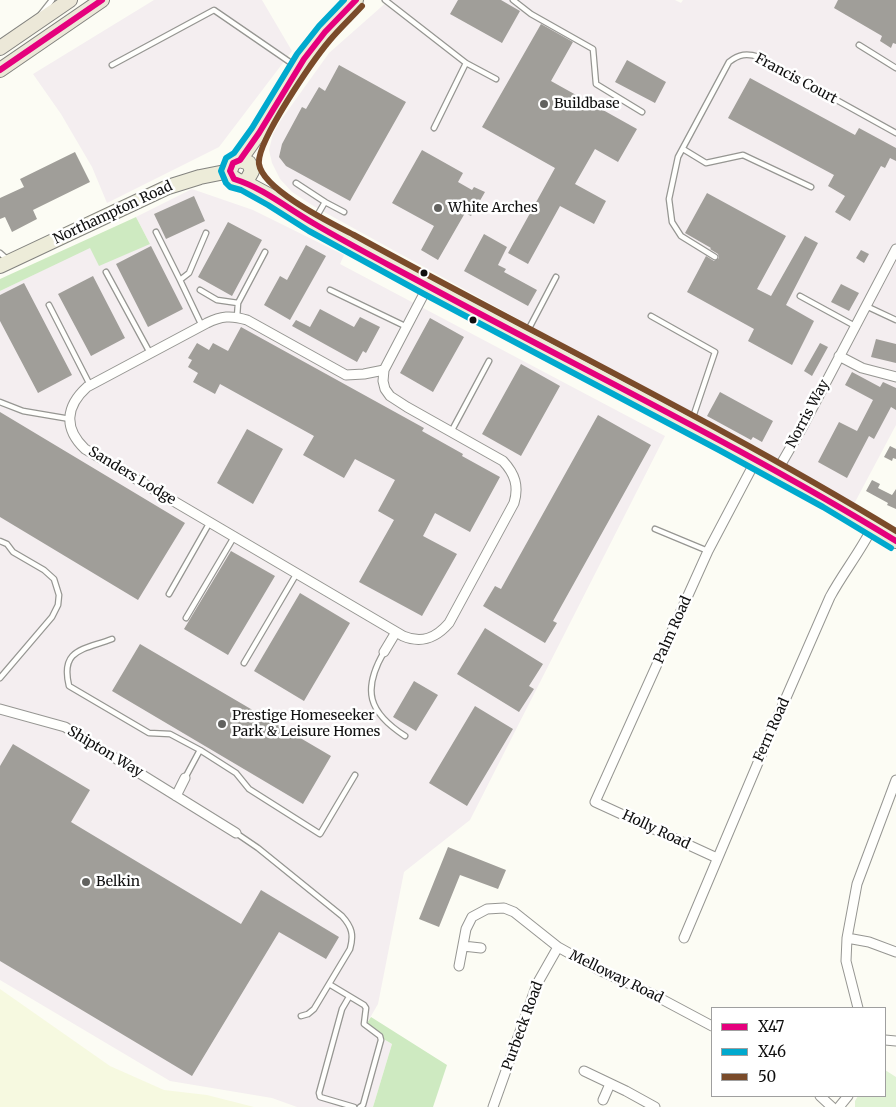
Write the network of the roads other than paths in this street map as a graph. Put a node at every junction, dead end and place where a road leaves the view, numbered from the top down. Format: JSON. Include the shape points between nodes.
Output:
{"nodes":[{"id":1,"x":52,"y":0,"type":"edge"},
{"id":2,"x":70,"y":0,"type":"edge"},
{"id":3,"x":102,"y":0,"type":"edge"},
{"id":4,"x":356,"y":0,"type":"edge"},
{"id":5,"x":385,"y":0,"type":"edge"},
{"id":6,"x":513,"y":0,"type":"edge"},
{"id":7,"x":30,"y":26,"type":"junction"},
{"id":8,"x":859,"y":45,"type":"dead end"},
{"id":9,"x":0,"y":48,"type":"edge"},
{"id":10,"x":466,"y":63,"type":"junction"},
{"id":11,"x":112,"y":65,"type":"dead end"},
{"id":12,"x":298,"y":67,"type":"junction"},
{"id":13,"x":896,"y":68,"type":"edge"},
{"id":14,"x":0,"y":70,"type":"edge"},
{"id":15,"x":496,"y":79,"type":"dead end"},
{"id":16,"x":642,"y":112,"type":"dead end"},
{"id":17,"x":434,"y":128,"type":"dead end"},
{"id":18,"x":896,"y":133,"type":"edge"},
{"id":19,"x":683,"y":149,"type":"junction"},
{"id":20,"x":246,"y":170,"type":"junction"},
{"id":21,"x":296,"y":183,"type":"dead end"},
{"id":22,"x":810,"y":187,"type":"dead end"},
{"id":23,"x":325,"y":202,"type":"junction"},
{"id":24,"x":344,"y":212,"type":"dead end"},
{"id":25,"x":313,"y":223,"type":"junction"},
{"id":26,"x":156,"y":232,"type":"dead end"},
{"id":27,"x":206,"y":233,"type":"dead end"},
{"id":28,"x":896,"y":250,"type":"edge"},
{"id":29,"x":265,"y":252,"type":"dead end"},
{"id":30,"x":716,"y":257,"type":"dead end"},
{"id":31,"x":3,"y":260,"type":"edge"},
{"id":32,"x":106,"y":272,"type":"dead end"},
{"id":33,"x":556,"y":278,"type":"dead end"},
{"id":34,"x":180,"y":280,"type":"junction"},
{"id":35,"x":428,"y":286,"type":"junction"},
{"id":36,"x":200,"y":290,"type":"dead end"},
{"id":37,"x":330,"y":290,"type":"dead end"},
{"id":38,"x":800,"y":296,"type":"dead end"},
{"id":39,"x":238,"y":302,"type":"junction"},
{"id":40,"x":49,"y":305,"type":"dead end"},
{"id":41,"x":866,"y":306,"type":"junction"},
{"id":42,"x":651,"y":316,"type":"dead end"},
{"id":43,"x":237,"y":317,"type":"junction"},
{"id":44,"x":896,"y":320,"type":"edge"},
{"id":45,"x":202,"y":326,"type":"junction"},
{"id":46,"x":407,"y":326,"type":"junction"},
{"id":47,"x":855,"y":326,"type":"junction"},
{"id":48,"x":525,"y":337,"type":"junction"},
{"id":49,"x":150,"y":353,"type":"junction"},
{"id":50,"x":839,"y":356,"type":"junction"},
{"id":51,"x":490,"y":361,"type":"dead end"},
{"id":52,"x":384,"y":370,"type":"junction"},
{"id":53,"x":896,"y":378,"type":"edge"},
{"id":54,"x":90,"y":385,"type":"junction"},
{"id":55,"x":0,"y":402,"type":"edge"},
{"id":56,"x":70,"y":419,"type":"junction"},
{"id":57,"x":690,"y":425,"type":"junction"},
{"id":58,"x":451,"y":432,"type":"junction"},
{"id":59,"x":756,"y":460,"type":"junction"},
{"id":60,"x":776,"y":472,"type":"junction"},
{"id":61,"x":210,"y":522,"type":"junction"},
{"id":62,"x":655,"y":528,"type":"dead end"},
{"id":63,"x":872,"y":528,"type":"junction"},
{"id":64,"x":234,"y":536,"type":"junction"},
{"id":65,"x":0,"y":541,"type":"edge"},
{"id":66,"x":896,"y":541,"type":"edge"},
{"id":67,"x":708,"y":551,"type":"junction"},
{"id":68,"x":297,"y":573,"type":"junction"},
{"id":69,"x":169,"y":594,"type":"dead end"},
{"id":70,"x":186,"y":618,"type":"dead end"},
{"id":71,"x":396,"y":632,"type":"junction"},
{"id":72,"x":112,"y":639,"type":"dead end"},
{"id":73,"x":384,"y":652,"type":"joint"},
{"id":74,"x":244,"y":663,"type":"dead end"},
{"id":75,"x":0,"y":678,"type":"edge"},
{"id":76,"x":0,"y":709,"type":"edge"},
{"id":77,"x":405,"y":736,"type":"dead end"},
{"id":78,"x":200,"y":750,"type":"junction"},
{"id":79,"x":355,"y":776,"type":"dead end"},
{"id":80,"x":185,"y":778,"type":"joint"},
{"id":81,"x":896,"y":780,"type":"edge"},
{"id":82,"x":176,"y":796,"type":"junction"},
{"id":83,"x":596,"y":802,"type":"joint"},
{"id":84,"x":236,"y":833,"type":"joint"},
{"id":85,"x":717,"y":858,"type":"junction"},
{"id":86,"x":684,"y":938,"type":"dead end"},
{"id":87,"x":847,"y":938,"type":"junction"},
{"id":88,"x":463,"y":946,"type":"junction"},
{"id":89,"x":558,"y":947,"type":"junction"},
{"id":90,"x":481,"y":948,"type":"dead end"},
{"id":91,"x":896,"y":952,"type":"edge"},
{"id":92,"x":459,"y":966,"type":"dead end"},
{"id":93,"x":329,"y":984,"type":"junction"},
{"id":94,"x":349,"y":997,"type":"junction"},
{"id":95,"x":858,"y":1007,"type":"edge"},
{"id":96,"x":301,"y":1016,"type":"dead end"},
{"id":97,"x":711,"y":1025,"type":"edge"},
{"id":98,"x":584,"y":1071,"type":"dead end"},
{"id":99,"x":610,"y":1084,"type":"junction"},
{"id":100,"x":821,"y":1097,"type":"edge"},
{"id":101,"x":847,"y":1097,"type":"edge"},
{"id":102,"x":603,"y":1100,"type":"dead end"},
{"id":103,"x":354,"y":1107,"type":"edge"},
{"id":104,"x":360,"y":1107,"type":"edge"},
{"id":105,"x":493,"y":1107,"type":"edge"},
{"id":106,"x":655,"y":1107,"type":"edge"},
{"id":107,"x":832,"y":1107,"type":"edge"},
{"id":108,"x":839,"y":1107,"type":"edge"}],
"edges":[{"from":1,"to":7,"type":"lane"},
{"from":2,"to":7,"type":"highway"},
{"from":3,"to":14,"type":"highway"},
{"from":4,"to":12,"type":"main road"},
{"from":5,"to":10,"type":"lane"},
{"from":6,"to":16,"type":"lane","via":[[531,14],[593,49],[596,84]]},
{"from":7,"to":9,"type":"highway"},
{"from":8,"to":13,"type":"lane"},
{"from":10,"to":15,"type":"lane"},
{"from":10,"to":17,"type":"lane"},
{"from":11,"to":12,"type":"lane","via":[[214,10]]},
{"from":12,"to":20,"type":"main road","via":[[259,133]]},
{"from":18,"to":19,"type":"lane","name":"Francis Court","via":[[759,57],[744,54],[729,62]]},
{"from":19,"to":22,"type":"lane","via":[[706,163],[742,156]]},
{"from":19,"to":30,"type":"lane","name":"Francis Court","via":[[678,157],[670,199],[672,222],[681,236]]},
{"from":20,"to":25,"type":"main road","via":[[272,197]]},
{"from":20,"to":31,"type":"main road","name":"Northampton Road","via":[[234,179],[230,171],[168,187]]},
{"from":21,"to":23,"type":"lane"},
{"from":23,"to":24,"type":"lane"},
{"from":23,"to":25,"type":"lane"},
{"from":25,"to":35,"type":"main road"},
{"from":26,"to":34,"type":"lane"},
{"from":27,"to":34,"type":"lane","via":[[189,273]]},
{"from":28,"to":41,"type":"street","name":"Norris Way"},
{"from":29,"to":39,"type":"lane"},
{"from":32,"to":49,"type":"lane"},
{"from":33,"to":48,"type":"lane"},
{"from":34,"to":45,"type":"lane"},
{"from":35,"to":46,"type":"street"},
{"from":35,"to":48,"type":"main road"},
{"from":36,"to":39,"type":"lane","via":[[217,300]]},
{"from":37,"to":46,"type":"lane"},
{"from":38,"to":47,"type":"lane"},
{"from":39,"to":43,"type":"lane"},
{"from":40,"to":54,"type":"lane"},
{"from":41,"to":44,"type":"lane"},
{"from":41,"to":47,"type":"street","name":"Norris Way"},
{"from":42,"to":57,"type":"lane","via":[[715,352]]},
{"from":43,"to":45,"type":"street","via":[[218,318]]},
{"from":43,"to":52,"type":"street","via":[[346,375]]},
{"from":45,"to":49,"type":"street"},
{"from":46,"to":52,"type":"street"},
{"from":47,"to":50,"type":"street","name":"Norris Way"},
{"from":48,"to":57,"type":"main road"},
{"from":49,"to":54,"type":"street"},
{"from":50,"to":53,"type":"street","via":[[862,368]]},
{"from":50,"to":60,"type":"street","name":"Norris Way"},
{"from":51,"to":58,"type":"lane"},
{"from":52,"to":58,"type":"street","name":"Sanders Lodge","via":[[383,381],[390,396]]},
{"from":54,"to":56,"type":"street","via":[[78,394]]},
{"from":55,"to":56,"type":"lane","via":[[23,411]]},
{"from":56,"to":61,"type":"street","name":"Sanders Lodge","via":[[70,426],[84,449]]},
{"from":57,"to":59,"type":"main road"},
{"from":58,"to":71,"type":"street","name":"Sanders Lodge","via":[[503,461],[516,480],[516,497],[443,630],[420,640],[411,640]]},
{"from":59,"to":60,"type":"main road"},
{"from":59,"to":67,"type":"street","name":"Palm Road"},
{"from":60,"to":63,"type":"main road"},
{"from":61,"to":64,"type":"street","name":"Sanders Lodge"},
{"from":61,"to":69,"type":"lane"},
{"from":62,"to":67,"type":"lane"},
{"from":63,"to":66,"type":"main road"},
{"from":63,"to":85,"type":"street","name":"Fern Road","via":[[830,597]]},
{"from":64,"to":68,"type":"street","name":"Sanders Lodge"},
{"from":64,"to":70,"type":"lane"},
{"from":65,"to":75,"type":"lane","via":[[54,579],[59,595],[52,617]]},
{"from":67,"to":83,"type":"street","name":"Palm Road"},
{"from":68,"to":71,"type":"street","name":"Sanders Lodge"},
{"from":68,"to":74,"type":"lane"},
{"from":71,"to":73,"type":"street"},
{"from":72,"to":78,"type":"lane","via":[[75,653],[67,663],[69,686],[149,733],[170,734]]},
{"from":73,"to":77,"type":"lane","via":[[373,673],[372,698],[382,718]]},
{"from":76,"to":82,"type":"street","name":"Shipton Way","via":[[65,727]]},
{"from":78,"to":79,"type":"lane","via":[[236,772],[249,789],[320,834]]},
{"from":78,"to":80,"type":"lane"},
{"from":80,"to":82,"type":"street"},
{"from":81,"to":87,"type":"street","via":[[857,884]]},
{"from":82,"to":84,"type":"street","name":"Shipton Way"},
{"from":83,"to":85,"type":"street","name":"Holly Road"},
{"from":84,"to":93,"type":"lane","via":[[342,916],[351,927],[353,940],[350,949]]},
{"from":85,"to":86,"type":"street","name":"Fern Road"},
{"from":87,"to":91,"type":"street"},
{"from":87,"to":95,"type":"street","via":[[846,961]]},
{"from":88,"to":89,"type":"street","name":"Melloway Road","via":[[472,917],[498,907],[514,912]]},
{"from":88,"to":90,"type":"street"},
{"from":88,"to":92,"type":"street","name":"Melloway Road"},
{"from":89,"to":97,"type":"street","name":"Melloway Road"},
{"from":89,"to":105,"type":"street","name":"Purbeck Road","via":[[537,984]]},
{"from":93,"to":94,"type":"lane"},
{"from":93,"to":96,"type":"lane","via":[[314,1008]]},
{"from":94,"to":103,"type":"lane","via":[[342,1009],[319,1093],[320,1097]]},
{"from":94,"to":104,"type":"lane","via":[[364,1005],[364,1024],[379,1034],[381,1040]]},
{"from":98,"to":99,"type":"street"},
{"from":99,"to":102,"type":"street"},
{"from":99,"to":106,"type":"street"},
{"from":100,"to":107,"type":"street"},
{"from":101,"to":108,"type":"street"}]}
